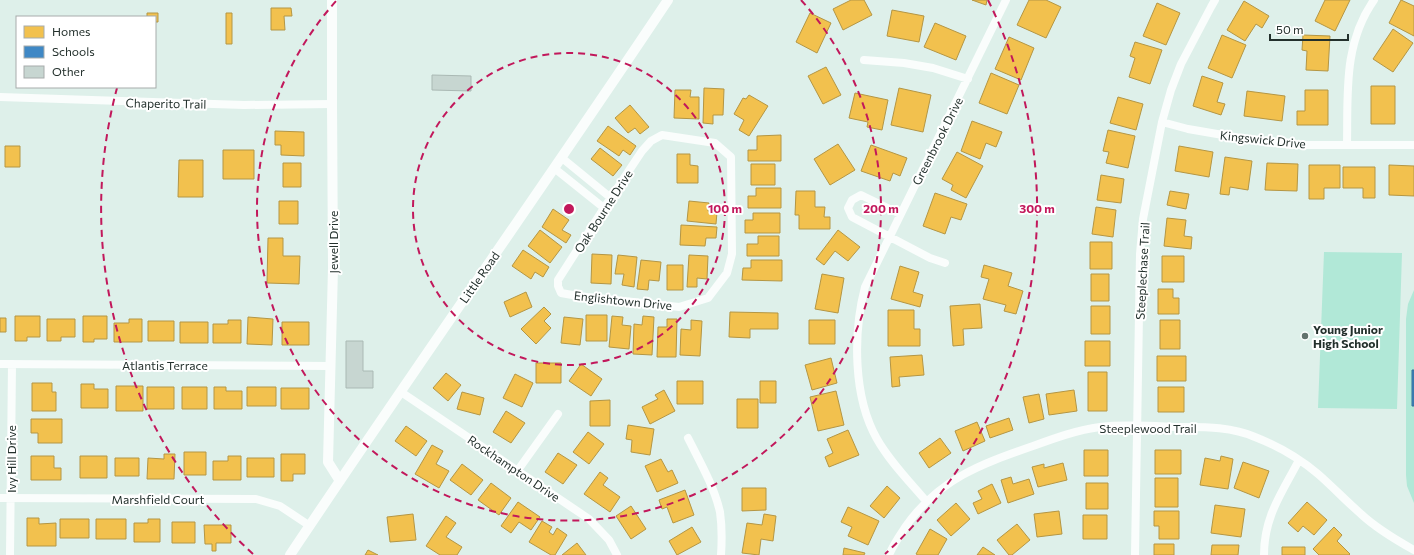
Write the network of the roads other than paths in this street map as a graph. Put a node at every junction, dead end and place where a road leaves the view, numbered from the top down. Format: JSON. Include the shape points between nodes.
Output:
{"nodes":[{"id":1,"x":332,"y":0,"type":"edge"},
{"id":2,"x":668,"y":0,"type":"edge"},
{"id":3,"x":1006,"y":0,"type":"edge"},
{"id":4,"x":1216,"y":0,"type":"edge"},
{"id":5,"x":1374,"y":0,"type":"edge"},
{"id":6,"x":864,"y":60,"type":"dead end"},
{"id":7,"x":968,"y":78,"type":"junction"},
{"id":8,"x":0,"y":97,"type":"edge"},
{"id":9,"x":332,"y":104,"type":"junction"},
{"id":10,"x":1162,"y":122,"type":"junction"},
{"id":11,"x":1347,"y":145,"type":"junction"},
{"id":12,"x":1414,"y":145,"type":"edge"},
{"id":13,"x":562,"y":158,"type":"junction"},
{"id":14,"x":554,"y":168,"type":"junction"},
{"id":15,"x":611,"y":198,"type":"junction"},
{"id":16,"x":604,"y":208,"type":"junction"},
{"id":17,"x":900,"y":214,"type":"junction"},
{"id":18,"x":889,"y":237,"type":"junction"},
{"id":19,"x":945,"y":264,"type":"dead end"},
{"id":20,"x":561,"y":293,"type":"joint"},
{"id":21,"x":708,"y":298,"type":"joint"},
{"id":22,"x":0,"y":364,"type":"edge"},
{"id":23,"x":12,"y":364,"type":"junction"},
{"id":24,"x":331,"y":366,"type":"junction"},
{"id":25,"x":401,"y":392,"type":"junction"},
{"id":26,"x":558,"y":414,"type":"dead end"},
{"id":27,"x":1138,"y":426,"type":"junction"},
{"id":28,"x":688,"y":438,"type":"dead end"},
{"id":29,"x":1300,"y":460,"type":"junction"},
{"id":30,"x":518,"y":470,"type":"junction"},
{"id":31,"x":340,"y":481,"type":"junction"},
{"id":32,"x":0,"y":498,"type":"edge"},
{"id":33,"x":11,"y":498,"type":"junction"},
{"id":34,"x":926,"y":501,"type":"junction"},
{"id":35,"x":310,"y":526,"type":"junction"},
{"id":36,"x":1414,"y":550,"type":"edge"},
{"id":37,"x":10,"y":555,"type":"edge"},
{"id":38,"x":290,"y":555,"type":"edge"},
{"id":39,"x":617,"y":555,"type":"edge"},
{"id":40,"x":721,"y":555,"type":"edge"},
{"id":41,"x":889,"y":555,"type":"edge"},
{"id":42,"x":1135,"y":555,"type":"edge"},
{"id":43,"x":1264,"y":555,"type":"edge"}],
"edges":[{"from":1,"to":9,"type":"street","name":"Jewell Drive"},
{"from":2,"to":13,"type":"street","name":"Little Road"},
{"from":3,"to":7,"type":"street","name":"Greenbrook Drive"},
{"from":4,"to":10,"type":"street","name":"Steeplechase Trail","via":[[1181,64]]},
{"from":5,"to":11,"type":"street","via":[[1358,28],[1352,47]]},
{"from":6,"to":7,"type":"street","via":[[933,68]]},
{"from":7,"to":17,"type":"street","name":"Greenbrook Drive"},
{"from":8,"to":9,"type":"street","name":"Chaperito Trail","via":[[229,104]]},
{"from":9,"to":24,"type":"street","name":"Jewell Drive"},
{"from":10,"to":11,"type":"street","name":"Kingswick Drive","via":[[1258,141],[1291,145]]},
{"from":10,"to":27,"type":"street","name":"Steeplechase Trail","via":[[1143,219],[1140,254]]},
{"from":11,"to":12,"type":"street","name":"Kingswick Drive"},
{"from":13,"to":14,"type":"street","name":"Little Road"},
{"from":13,"to":15,"type":"street"},
{"from":14,"to":16,"type":"street"},
{"from":14,"to":25,"type":"street","name":"Little Road"},
{"from":15,"to":16,"type":"street","name":"Oak Bourne Drive"},
{"from":15,"to":21,"type":"street","name":"Oak Bourne Drive","via":[[642,151],[651,141],[662,135],[714,142],[731,157],[732,254],[727,273]]},
{"from":16,"to":20,"type":"street","name":"Oak Bourne Drive","via":[[558,280]]},
{"from":17,"to":18,"type":"street","name":"Greenbrook Drive"},
{"from":17,"to":18,"type":"street","via":[[860,195],[852,200],[848,208],[852,218]]},
{"from":18,"to":19,"type":"street"},
{"from":18,"to":34,"type":"street","name":"Greenbrook Drive","via":[[865,287],[861,302],[858,367],[862,397],[867,416],[891,461]]},
{"from":20,"to":21,"type":"street","name":"Englishtown Drive","via":[[679,307]]},
{"from":22,"to":23,"type":"street","name":"Atlantis Terrace"},
{"from":23,"to":24,"type":"street","name":"Atlantis Terrace"},
{"from":23,"to":33,"type":"street","name":"Ivy Hill Drive"},
{"from":24,"to":31,"type":"street","name":"Jewell Drive","via":[[328,462]]},
{"from":25,"to":30,"type":"street","name":"Rockhampton Drive"},
{"from":25,"to":31,"type":"street","name":"Little Road"},
{"from":26,"to":30,"type":"street"},
{"from":27,"to":29,"type":"street","name":"Steeplewood Trail","via":[[1208,427],[1230,430],[1281,448]]},
{"from":27,"to":34,"type":"street","name":"Steeplewood Trail","via":[[1082,430],[992,460],[948,484]]},
{"from":27,"to":42,"type":"street","name":"Steeplechase Trail"},
{"from":28,"to":40,"type":"street","via":[[710,483],[720,511]]},
{"from":29,"to":36,"type":"street","name":"Steeplewood Trail","via":[[1362,515]]},
{"from":29,"to":43,"type":"street","via":[[1271,514],[1266,530]]},
{"from":30,"to":39,"type":"street","name":"Rockhampton Drive","via":[[589,519],[609,540]]},
{"from":31,"to":35,"type":"street","name":"Little Road"},
{"from":32,"to":33,"type":"street","name":"Marshfield Court"},
{"from":33,"to":35,"type":"street","name":"Marshfield Court","via":[[256,499],[280,506]]},
{"from":33,"to":37,"type":"street","name":"Ivy Hill Drive"},
{"from":34,"to":41,"type":"street","name":"Steeplewood Trail","via":[[915,512]]},
{"from":35,"to":38,"type":"street","name":"Little Road"}]}
